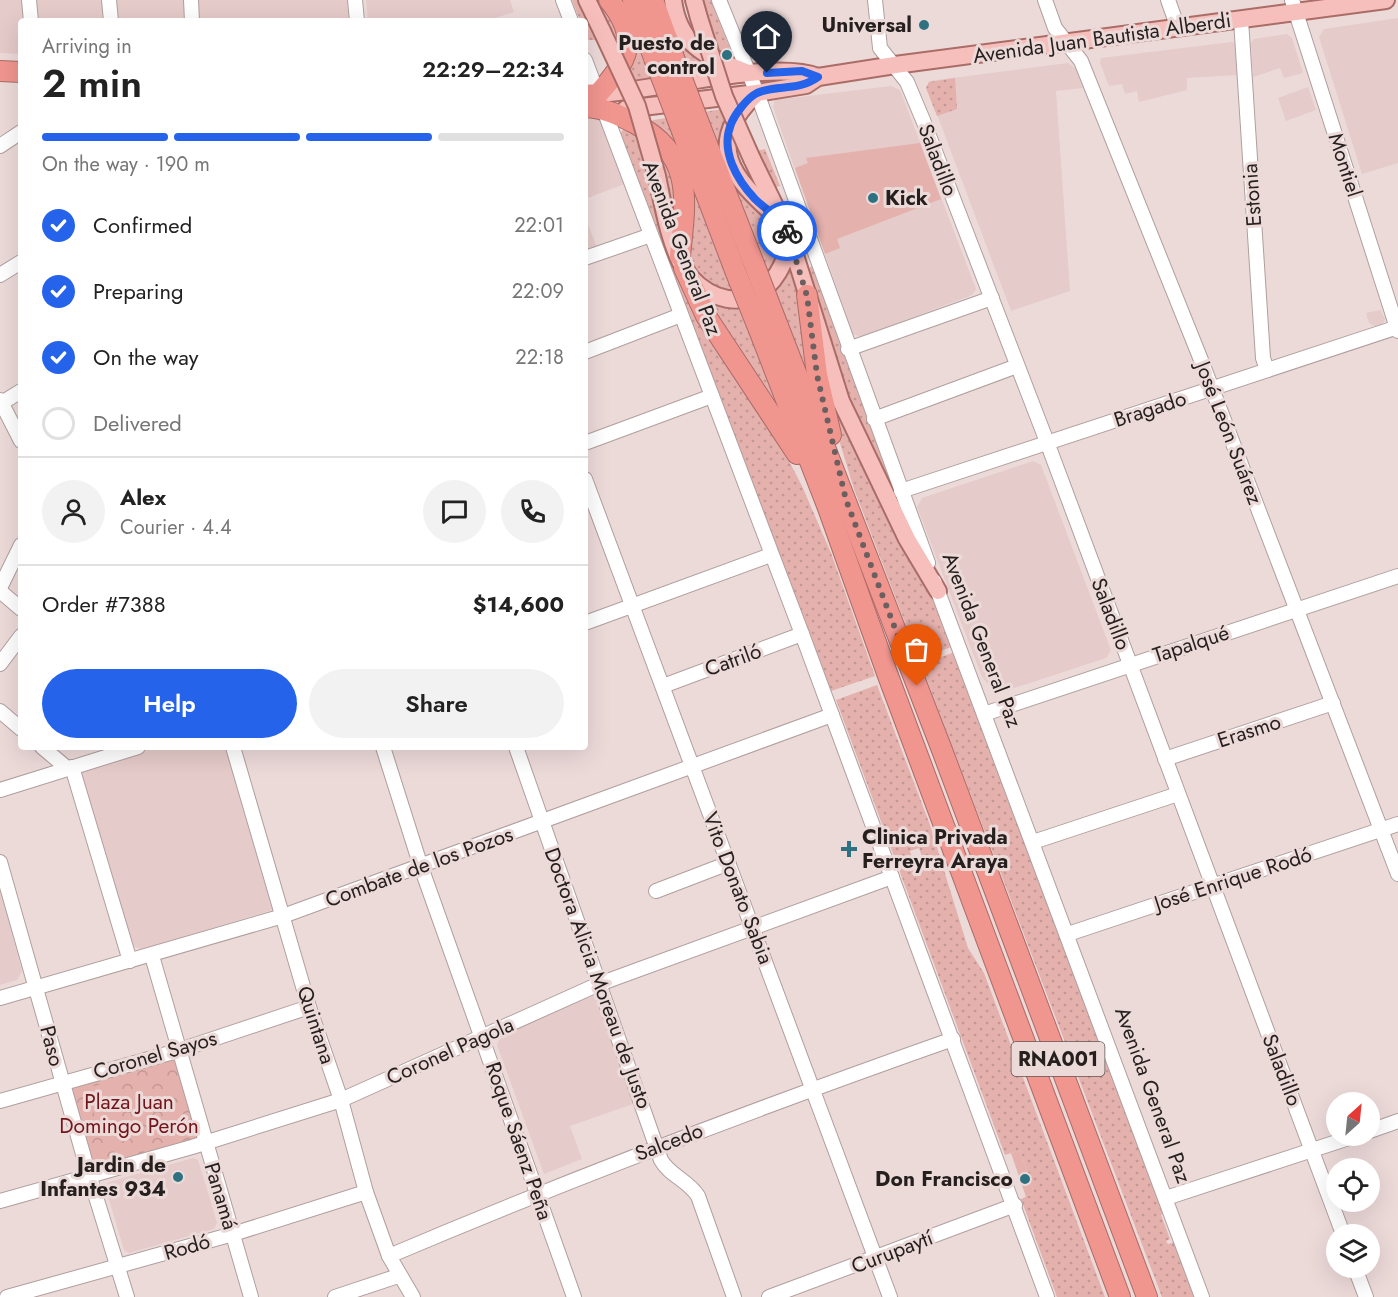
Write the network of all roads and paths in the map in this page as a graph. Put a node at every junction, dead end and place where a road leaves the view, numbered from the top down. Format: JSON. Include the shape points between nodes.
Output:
{"nodes":[{"id":1,"x":29,"y":0,"type":"edge"},
{"id":2,"x":109,"y":0,"type":"edge"},
{"id":3,"x":191,"y":0,"type":"edge"},
{"id":4,"x":356,"y":0,"type":"edge"},
{"id":5,"x":563,"y":0,"type":"edge"},
{"id":6,"x":587,"y":0,"type":"edge"},
{"id":7,"x":609,"y":0,"type":"edge"},
{"id":8,"x":633,"y":0,"type":"edge"},
{"id":9,"x":653,"y":0,"type":"edge"},
{"id":10,"x":673,"y":0,"type":"edge"},
{"id":11,"x":694,"y":0,"type":"edge"},
{"id":12,"x":875,"y":0,"type":"edge"},
{"id":13,"x":1045,"y":0,"type":"edge"},
{"id":14,"x":1168,"y":0,"type":"edge"},
{"id":15,"x":1386,"y":0,"type":"edge"},
{"id":16,"x":722,"y":1,"type":"edge"},
{"id":17,"x":1294,"y":6,"type":"edge"},
{"id":18,"x":31,"y":18,"type":"edge"},
{"id":19,"x":111,"y":18,"type":"edge"},
{"id":20,"x":192,"y":18,"type":"edge"},
{"id":21,"x":357,"y":18,"type":"edge"},
{"id":22,"x":570,"y":18,"type":"edge"},
{"id":23,"x":1241,"y":20,"type":"junction"},
{"id":24,"x":1178,"y":28,"type":"junction"},
{"id":25,"x":1066,"y":44,"type":"junction"},
{"id":26,"x":664,"y":57,"type":"junction"},
{"id":27,"x":895,"y":65,"type":"junction"},
{"id":28,"x":0,"y":71,"type":"edge"},
{"id":29,"x":18,"y":72,"type":"edge"},
{"id":30,"x":749,"y":74,"type":"junction"},
{"id":31,"x":588,"y":75,"type":"edge"},
{"id":32,"x":818,"y":77,"type":"junction"},
{"id":33,"x":757,"y":93,"type":"junction"},
{"id":34,"x":593,"y":101,"type":"edge"},
{"id":35,"x":18,"y":134,"type":"edge"},
{"id":36,"x":0,"y":146,"type":"edge"},
{"id":37,"x":783,"y":223,"type":"junction"},
{"id":38,"x":651,"y":235,"type":"junction"},
{"id":39,"x":790,"y":240,"type":"junction"},
{"id":40,"x":588,"y":257,"type":"edge"},
{"id":41,"x":682,"y":262,"type":"junction"},
{"id":42,"x":18,"y":264,"type":"edge"},
{"id":43,"x":745,"y":268,"type":"junction"},
{"id":44,"x":0,"y":275,"type":"edge"},
{"id":45,"x":807,"y":296,"type":"junction"},
{"id":46,"x":992,"y":298,"type":"junction"},
{"id":47,"x":681,"y":315,"type":"junction"},
{"id":48,"x":1398,"y":328,"type":"edge"},
{"id":49,"x":848,"y":349,"type":"junction"},
{"id":50,"x":588,"y":351,"type":"edge"},
{"id":51,"x":1017,"y":366,"type":"junction"},
{"id":52,"x":1267,"y":369,"type":"junction"},
{"id":53,"x":1212,"y":388,"type":"junction"},
{"id":54,"x":18,"y":393,"type":"edge"},
{"id":55,"x":712,"y":396,"type":"junction"},
{"id":56,"x":0,"y":403,"type":"edge"},
{"id":57,"x":874,"y":419,"type":"junction"},
{"id":58,"x":18,"y":436,"type":"edge"},
{"id":59,"x":588,"y":442,"type":"edge"},
{"id":60,"x":1047,"y":442,"type":"junction"},
{"id":61,"x":588,"y":488,"type":"edge"},
{"id":62,"x":901,"y":490,"type":"junction"},
{"id":63,"x":837,"y":504,"type":"junction"},
{"id":64,"x":18,"y":551,"type":"edge"},
{"id":65,"x":771,"y":555,"type":"junction"},
{"id":66,"x":1398,"y":576,"type":"edge"},
{"id":67,"x":0,"y":590,"type":"edge"},
{"id":68,"x":938,"y":591,"type":"junction"},
{"id":69,"x":18,"y":606,"type":"edge"},
{"id":70,"x":634,"y":606,"type":"junction"},
{"id":71,"x":1298,"y":609,"type":"junction"},
{"id":72,"x":588,"y":623,"type":"edge"},
{"id":73,"x":802,"y":634,"type":"junction"},
{"id":74,"x":18,"y":640,"type":"edge"},
{"id":75,"x":0,"y":664,"type":"edge"},
{"id":76,"x":1130,"y":664,"type":"junction"},
{"id":77,"x":663,"y":686,"type":"junction"},
{"id":78,"x":1333,"y":703,"type":"junction"},
{"id":79,"x":0,"y":711,"type":"edge"},
{"id":80,"x":984,"y":714,"type":"junction"},
{"id":81,"x":832,"y":715,"type":"junction"},
{"id":82,"x":18,"y":726,"type":"edge"},
{"id":83,"x":46,"y":750,"type":"edge"},
{"id":84,"x":128,"y":750,"type":"edge"},
{"id":85,"x":234,"y":750,"type":"edge"},
{"id":86,"x":384,"y":750,"type":"edge"},
{"id":87,"x":517,"y":750,"type":"edge"},
{"id":88,"x":1165,"y":759,"type":"junction"},
{"id":89,"x":692,"y":765,"type":"junction"},
{"id":90,"x":70,"y":768,"type":"junction"},
{"id":91,"x":0,"y":790,"type":"edge"},
{"id":92,"x":1178,"y":794,"type":"junction"},
{"id":93,"x":543,"y":822,"type":"junction"},
{"id":94,"x":1398,"y":824,"type":"edge"},
{"id":95,"x":1381,"y":829,"type":"junction"},
{"id":96,"x":1033,"y":842,"type":"junction"},
{"id":97,"x":0,"y":862,"type":"edge"},
{"id":98,"x":729,"y":863,"type":"junction"},
{"id":99,"x":421,"y":867,"type":"junction"},
{"id":100,"x":1398,"y":874,"type":"edge"},
{"id":101,"x":892,"y":877,"type":"junction"},
{"id":102,"x":1213,"y":886,"type":"junction"},
{"id":103,"x":656,"y":891,"type":"dead end"},
{"id":104,"x":283,"y":916,"type":"junction"},
{"id":105,"x":753,"y":928,"type":"junction"},
{"id":106,"x":1068,"y":934,"type":"junction"},
{"id":107,"x":152,"y":956,"type":"junction"},
{"id":108,"x":130,"y":961,"type":"junction"},
{"id":109,"x":599,"y":984,"type":"junction"},
{"id":110,"x":36,"y":987,"type":"junction"},
{"id":111,"x":0,"y":998,"type":"edge"},
{"id":112,"x":309,"y":1007,"type":"junction"},
{"id":113,"x":483,"y":1036,"type":"junction"},
{"id":114,"x":953,"y":1039,"type":"junction"},
{"id":115,"x":177,"y":1051,"type":"junction"},
{"id":116,"x":62,"y":1082,"type":"junction"},
{"id":117,"x":813,"y":1089,"type":"junction"},
{"id":118,"x":341,"y":1100,"type":"junction"},
{"id":119,"x":0,"y":1101,"type":"edge"},
{"id":120,"x":1398,"y":1121,"type":"edge"},
{"id":121,"x":1380,"y":1127,"type":"edge"},
{"id":122,"x":205,"y":1143,"type":"junction"},
{"id":123,"x":1326,"y":1145,"type":"edge"},
{"id":124,"x":658,"y":1146,"type":"junction"},
{"id":125,"x":1312,"y":1150,"type":"junction"},
{"id":126,"x":90,"y":1177,"type":"junction"},
{"id":127,"x":366,"y":1192,"type":"junction"},
{"id":128,"x":536,"y":1194,"type":"junction"},
{"id":129,"x":1166,"y":1198,"type":"junction"},
{"id":130,"x":0,"y":1202,"type":"edge"},
{"id":131,"x":1015,"y":1205,"type":"junction"},
{"id":132,"x":1339,"y":1224,"type":"edge"},
{"id":133,"x":233,"y":1234,"type":"junction"},
{"id":134,"x":389,"y":1256,"type":"junction"},
{"id":135,"x":877,"y":1258,"type":"junction"},
{"id":136,"x":118,"y":1268,"type":"junction"},
{"id":137,"x":398,"y":1276,"type":"junction"},
{"id":138,"x":1359,"y":1278,"type":"edge"},
{"id":139,"x":0,"y":1292,"type":"edge"},
{"id":140,"x":1146,"y":1292,"type":"edge"},
{"id":141,"x":2,"y":1297,"type":"edge"},
{"id":142,"x":7,"y":1297,"type":"edge"},
{"id":143,"x":127,"y":1297,"type":"edge"},
{"id":144,"x":251,"y":1297,"type":"edge"},
{"id":145,"x":335,"y":1297,"type":"edge"},
{"id":146,"x":413,"y":1297,"type":"edge"},
{"id":147,"x":574,"y":1297,"type":"edge"},
{"id":148,"x":734,"y":1297,"type":"edge"},
{"id":149,"x":769,"y":1297,"type":"edge"},
{"id":150,"x":890,"y":1297,"type":"edge"},
{"id":151,"x":1047,"y":1297,"type":"edge"},
{"id":152,"x":1120,"y":1297,"type":"edge"},
{"id":153,"x":1202,"y":1297,"type":"edge"},
{"id":154,"x":1366,"y":1297,"type":"edge"}],
"edges":[{"from":1,"to":18,"type":"street"},
{"from":2,"to":19,"type":"street"},
{"from":3,"to":20,"type":"street"},
{"from":4,"to":21,"type":"street"},
{"from":5,"to":22,"type":"street"},
{"from":6,"to":41,"type":"main road","bridge":true,"via":[[638,106],[668,225]]},
{"from":7,"to":34,"type":"highway","via":[[624,23],[628,48],[622,64]]},
{"from":8,"to":26,"type":"highway","name":"Avenida General Paz","number":"RNA001"},
{"from":9,"to":26,"type":"highway","name":"Avenida General Paz","number":"RNA001"},
{"from":10,"to":30,"type":"main road","via":[[679,26],[696,49]]},
{"from":11,"to":37,"type":"main road","bridge":true,"via":[[724,96]]},
{"from":12,"to":27,"type":"street","name":"Saladillo","via":[[880,48]]},
{"from":13,"to":25,"type":"street","name":"José León Suárez","via":[[1054,28]]},
{"from":14,"to":24,"type":"street"},
{"from":15,"to":17,"type":"main road","name":"Avenida Juan Bautista Alberdi"},
{"from":16,"to":30,"type":"street","name":"Avenida General Paz"},
{"from":17,"to":23,"type":"main road","name":"Avenida Juan Bautista Alberdi"},
{"from":17,"to":48,"type":"street","name":"Montiel"},
{"from":23,"to":24,"type":"main road","name":"Avenida Juan Bautista Alberdi"},
{"from":23,"to":52,"type":"street","name":"Estonia","via":[[1263,358]]},
{"from":24,"to":25,"type":"main road","name":"Avenida Juan Bautista Alberdi"},
{"from":25,"to":27,"type":"main road","name":"Avenida Juan Bautista Alberdi"},
{"from":25,"to":53,"type":"street","name":"José León Suárez","via":[[1081,61]]},
{"from":26,"to":43,"type":"highway","name":"Avenida General Paz","number":"RNA001","bridge":true},
{"from":27,"to":32,"type":"main road","name":"Avenida Juan Bautista Alberdi"},
{"from":27,"to":46,"type":"street","name":"Saladillo","via":[[907,82]]},
{"from":28,"to":29,"type":"highway"},
{"from":30,"to":32,"type":"main road","name":"Avenida Juan Bautista Alberdi","via":[[802,71]]},
{"from":30,"to":33,"type":"street","name":"Avenida General Paz"},
{"from":30,"to":34,"type":"main road","name":"Avenida Juan Bautista Alberdi"},
{"from":31,"to":34,"type":"street","name":"Avenida General Paz"},
{"from":32,"to":33,"type":"main road","name":"Avenida Juan Bautista Alberdi","via":[[806,85]]},
{"from":33,"to":34,"type":"main road","name":"Avenida Juan Bautista Alberdi","via":[[630,109]]},
{"from":33,"to":37,"type":"main road","via":[[733,120],[727,139],[729,154],[740,180]]},
{"from":33,"to":49,"type":"street","name":"Avenida General Paz"},
{"from":34,"to":38,"type":"street","name":"Avenida General Paz"},
{"from":34,"to":41,"type":"highway","via":[[651,133],[672,152],[682,185]]},
{"from":35,"to":36,"type":"street"},
{"from":37,"to":39,"type":"main road"},
{"from":38,"to":40,"type":"street"},
{"from":38,"to":47,"type":"street","name":"Avenida General Paz"},
{"from":39,"to":41,"type":"main road","via":[[782,268],[766,287],[748,299],[711,293],[696,284]]},
{"from":39,"to":45,"type":"main road"},
{"from":41,"to":63,"type":"highway","via":[[706,316]]},
{"from":42,"to":44,"type":"street"},
{"from":43,"to":63,"type":"highway","name":"Avenida General Paz","number":"RNA001","bridge":true,"via":[[759,330]]},
{"from":43,"to":63,"type":"highway","name":"Avenida General Paz","number":"RNA001","bridge":true,"via":[[778,326]]},
{"from":45,"to":63,"type":"highway"},
{"from":45,"to":68,"type":"main road","via":[[841,401],[907,539]]},
{"from":46,"to":49,"type":"street"},
{"from":46,"to":51,"type":"street","name":"Saladillo"},
{"from":47,"to":50,"type":"street"},
{"from":47,"to":55,"type":"street","name":"Avenida General Paz"},
{"from":48,"to":52,"type":"street","name":"Bragado"},
{"from":49,"to":57,"type":"street","name":"Avenida General Paz"},
{"from":51,"to":57,"type":"street"},
{"from":51,"to":60,"type":"street","name":"Saladillo"},
{"from":52,"to":53,"type":"street","name":"Bragado"},
{"from":53,"to":60,"type":"street","name":"Bragado"},
{"from":53,"to":71,"type":"street","name":"José León Suárez"},
{"from":54,"to":56,"type":"street"},
{"from":55,"to":59,"type":"street"},
{"from":55,"to":65,"type":"street","name":"Avenida General Paz"},
{"from":56,"to":58,"type":"street"},
{"from":57,"to":62,"type":"street","name":"Avenida General Paz"},
{"from":60,"to":62,"type":"street","name":"Bragado"},
{"from":60,"to":76,"type":"street","name":"Saladillo"},
{"from":61,"to":70,"type":"street","name":"Vito Donato Sabia"},
{"from":62,"to":68,"type":"street","name":"Avenida General Paz"},
{"from":63,"to":140,"type":"highway","name":"Avenida General Paz","number":"RNA001"},
{"from":63,"to":152,"type":"highway","name":"Avenida General Paz","number":"RNA001","via":[[903,717]]},
{"from":64,"to":67,"type":"street"},
{"from":65,"to":70,"type":"street"},
{"from":65,"to":73,"type":"street","name":"Avenida General Paz"},
{"from":66,"to":71,"type":"street","name":"Tapalqué"},
{"from":67,"to":69,"type":"street"},
{"from":68,"to":80,"type":"street","name":"Avenida General Paz"},
{"from":70,"to":72,"type":"street"},
{"from":70,"to":77,"type":"street","name":"Vito Donato Sabia"},
{"from":71,"to":76,"type":"street","name":"Tapalqué"},
{"from":71,"to":78,"type":"street","name":"José León Suárez"},
{"from":73,"to":77,"type":"street","name":"Catriló"},
{"from":73,"to":81,"type":"street","name":"Avenida General Paz"},
{"from":74,"to":75,"type":"street"},
{"from":76,"to":80,"type":"street","name":"Tapalqué"},
{"from":76,"to":88,"type":"street","name":"Saladillo"},
{"from":77,"to":89,"type":"street","name":"Vito Donato Sabia"},
{"from":78,"to":88,"type":"street","name":"Erasmo"},
{"from":78,"to":95,"type":"street","name":"José León Suárez"},
{"from":79,"to":82,"type":"street"},
{"from":80,"to":96,"type":"street","name":"Avenida General Paz"},
{"from":81,"to":89,"type":"street","name":"Combate de los Pozos"},
{"from":81,"to":101,"type":"street","name":"Avenida General Paz"},
{"from":83,"to":90,"type":"street"},
{"from":84,"to":90,"type":"street"},
{"from":85,"to":104,"type":"street","name":"Quintana"},
{"from":86,"to":99,"type":"street","name":"Roque Sáenz Peña"},
{"from":87,"to":93,"type":"street","name":"Doctora Alicia Moreau de Justo"},
{"from":88,"to":92,"type":"street","name":"Saladillo"},
{"from":89,"to":93,"type":"street","name":"Combate de los Pozos"},
{"from":89,"to":98,"type":"street","name":"Vito Donato Sabia"},
{"from":90,"to":91,"type":"street"},
{"from":90,"to":108,"type":"street"},
{"from":92,"to":96,"type":"street"},
{"from":92,"to":102,"type":"street","name":"Saladillo"},
{"from":93,"to":99,"type":"street","name":"Combate de los Pozos"},
{"from":93,"to":109,"type":"street","name":"Doctora Alicia Moreau de Justo"},
{"from":94,"to":95,"type":"street","name":"José Enrique Rodó"},
{"from":95,"to":100,"type":"street","name":"José León Suárez"},
{"from":95,"to":102,"type":"street","name":"José Enrique Rodó"},
{"from":96,"to":106,"type":"street","name":"Avenida General Paz"},
{"from":97,"to":110,"type":"street","name":"Paso"},
{"from":98,"to":103,"type":"street"},
{"from":98,"to":105,"type":"street","name":"Vito Donato Sabia"},
{"from":99,"to":104,"type":"street","name":"Combate de los Pozos"},
{"from":99,"to":113,"type":"street","name":"Roque Sáenz Peña"},
{"from":101,"to":105,"type":"street","name":"Coronel Pagola"},
{"from":101,"to":114,"type":"street","name":"Avenida General Paz"},
{"from":102,"to":106,"type":"street","name":"José Enrique Rodó"},
{"from":102,"to":125,"type":"street","name":"Saladillo"},
{"from":104,"to":107,"type":"street","name":"Combate de los Pozos"},
{"from":104,"to":112,"type":"street","name":"Quintana"},
{"from":105,"to":109,"type":"street","name":"Coronel Pagola"},
{"from":105,"to":117,"type":"street","name":"Vito Donato Sabia"},
{"from":106,"to":129,"type":"street","name":"Avenida General Paz"},
{"from":107,"to":108,"type":"street","name":"Combate de los Pozos"},
{"from":107,"to":115,"type":"street","name":"Panamá"},
{"from":108,"to":110,"type":"street","name":"Combate de los Pozos"},
{"from":109,"to":113,"type":"street","name":"Coronel Pagola"},
{"from":109,"to":124,"type":"street","name":"Doctora Alicia Moreau de Justo"},
{"from":110,"to":111,"type":"street","name":"Combate de los Pozos"},
{"from":110,"to":116,"type":"street","name":"Paso"},
{"from":112,"to":115,"type":"street","name":"Coronel Sayos"},
{"from":112,"to":118,"type":"street","name":"Quintana"},
{"from":113,"to":118,"type":"street","name":"Coronel Pagola"},
{"from":113,"to":128,"type":"street","name":"Roque Sáenz Peña"},
{"from":114,"to":117,"type":"street","name":"Salcedo"},
{"from":114,"to":131,"type":"street","name":"Avenida General Paz"},
{"from":115,"to":116,"type":"street","name":"Coronel Sayos"},
{"from":115,"to":122,"type":"street","name":"Panamá"},
{"from":116,"to":119,"type":"street","name":"Coronel Sayos"},
{"from":116,"to":126,"type":"street","name":"Paso"},
{"from":117,"to":124,"type":"street","name":"Salcedo"},
{"from":117,"to":135,"type":"street","name":"Vito Donato Sabia"},
{"from":118,"to":122,"type":"street","name":"Coronel Pagola"},
{"from":118,"to":127,"type":"street","name":"Quintana"},
{"from":120,"to":121,"type":"street"},
{"from":122,"to":126,"type":"street","name":"Coronel Pagola"},
{"from":122,"to":133,"type":"street","name":"Panamá"},
{"from":123,"to":125,"type":"street"},
{"from":124,"to":128,"type":"street","name":"Salcedo"},
{"from":124,"to":148,"type":"street","name":"Doctora Alicia Moreau de Justo","via":[[664,1165],[698,1196]]},
{"from":125,"to":129,"type":"street"},
{"from":125,"to":132,"type":"street","name":"Saladillo"},
{"from":126,"to":130,"type":"street","name":"Coronel Pagola"},
{"from":126,"to":136,"type":"street","name":"Paso"},
{"from":127,"to":133,"type":"street","name":"Rodó"},
{"from":127,"to":134,"type":"street","name":"Quintana"},
{"from":128,"to":134,"type":"street","name":"Salcedo"},
{"from":128,"to":147,"type":"street","name":"Roque Sáenz Peña"},
{"from":129,"to":153,"type":"street","name":"Avenida General Paz"},
{"from":131,"to":135,"type":"street","name":"Curupaytí"},
{"from":131,"to":151,"type":"street","name":"Avenida General Paz"},
{"from":133,"to":136,"type":"street","name":"Rodó"},
{"from":133,"to":144,"type":"street","name":"Panamá"},
{"from":134,"to":137,"type":"street","name":"Quintana"},
{"from":135,"to":149,"type":"street","name":"Curupaytí"},
{"from":135,"to":150,"type":"street","name":"Vito Donato Sabia"},
{"from":136,"to":142,"type":"street","name":"Rodó"},
{"from":136,"to":143,"type":"street","name":"Paso"},
{"from":137,"to":145,"type":"street"},
{"from":137,"to":146,"type":"street","name":"Quintana"},
{"from":138,"to":154,"type":"street"},
{"from":139,"to":141,"type":"street"}]}
